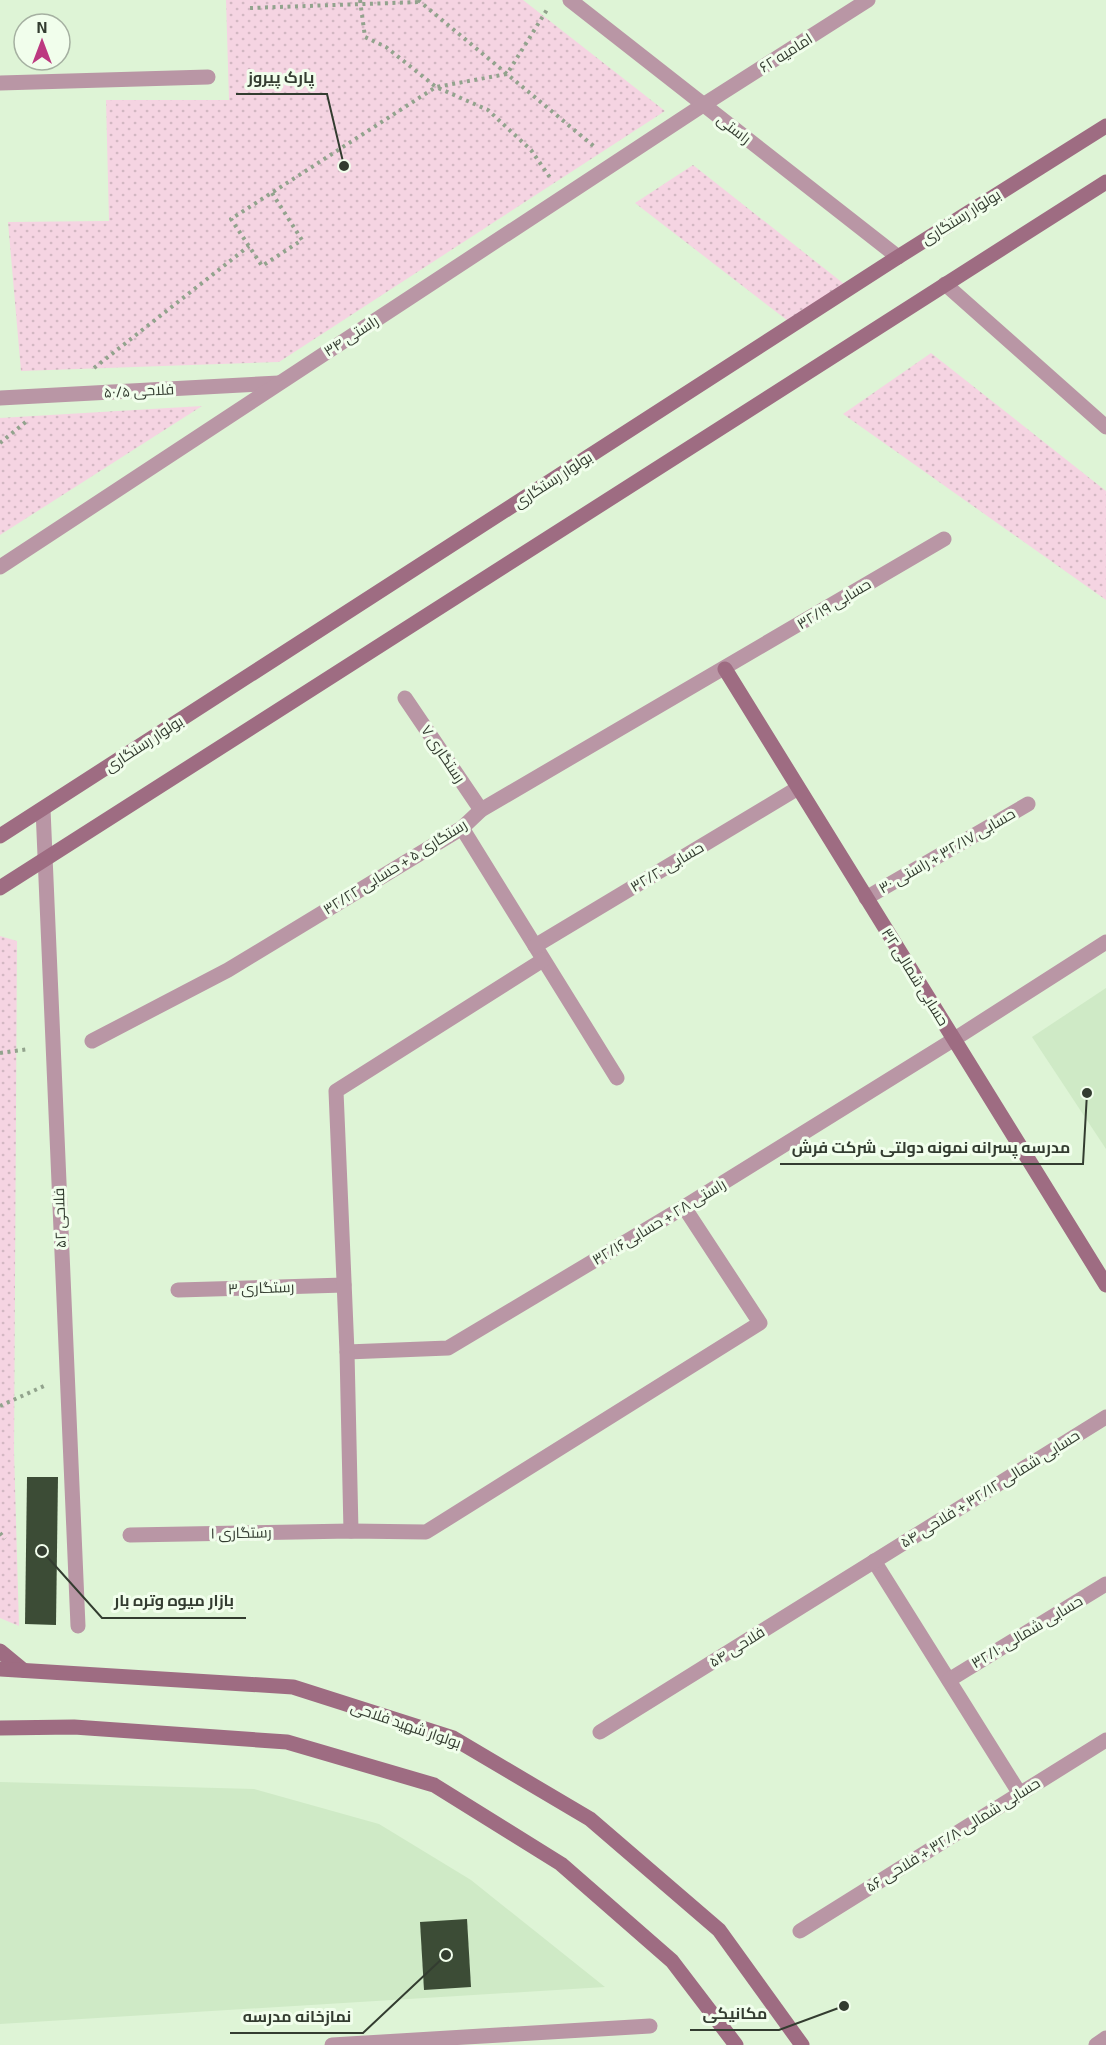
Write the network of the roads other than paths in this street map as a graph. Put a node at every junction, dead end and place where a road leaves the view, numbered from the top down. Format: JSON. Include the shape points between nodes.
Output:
{"nodes":[{"id":1,"x":570,"y":0,"type":"edge"},
{"id":2,"x":868,"y":0,"type":"edge"},
{"id":3,"x":208,"y":76,"type":"dead end"},
{"id":4,"x":0,"y":83,"type":"edge"},
{"id":5,"x":703,"y":105,"type":"junction"},
{"id":6,"x":1106,"y":126,"type":"edge"},
{"id":7,"x":1106,"y":182,"type":"edge"},
{"id":8,"x":898,"y":257,"type":"junction"},
{"id":9,"x":945,"y":284,"type":"junction"},
{"id":10,"x":279,"y":383,"type":"junction"},
{"id":11,"x":0,"y":398,"type":"edge"},
{"id":12,"x":1106,"y":427,"type":"edge"},
{"id":13,"x":944,"y":539,"type":"dead end"},
{"id":14,"x":0,"y":567,"type":"edge"},
{"id":15,"x":725,"y":669,"type":"junction"},
{"id":16,"x":405,"y":698,"type":"dead end"},
{"id":17,"x":798,"y":788,"type":"junction"},
{"id":18,"x":1028,"y":804,"type":"dead end"},
{"id":19,"x":43,"y":809,"type":"junction"},
{"id":20,"x":481,"y":810,"type":"junction"},
{"id":21,"x":462,"y":828,"type":"junction"},
{"id":22,"x":0,"y":836,"type":"edge"},
{"id":23,"x":44,"y":861,"type":"junction"},
{"id":24,"x":0,"y":888,"type":"edge"},
{"id":25,"x":866,"y":898,"type":"junction"},
{"id":26,"x":1106,"y":942,"type":"edge"},
{"id":27,"x":535,"y":946,"type":"junction"},
{"id":28,"x":543,"y":960,"type":"junction"},
{"id":29,"x":953,"y":1040,"type":"junction"},
{"id":30,"x":92,"y":1041,"type":"dead end"},
{"id":31,"x":617,"y":1078,"type":"dead end"},
{"id":32,"x":684,"y":1207,"type":"junction"},
{"id":33,"x":1101,"y":1266,"type":"edge"},
{"id":34,"x":344,"y":1285,"type":"junction"},
{"id":35,"x":1106,"y":1285,"type":"edge"},
{"id":36,"x":178,"y":1290,"type":"dead end"},
{"id":37,"x":347,"y":1352,"type":"junction"},
{"id":38,"x":1106,"y":1417,"type":"edge"},
{"id":39,"x":351,"y":1531,"type":"junction"},
{"id":40,"x":130,"y":1535,"type":"dead end"},
{"id":41,"x":874,"y":1561,"type":"junction"},
{"id":42,"x":1106,"y":1584,"type":"edge"},
{"id":43,"x":78,"y":1626,"type":"dead end"},
{"id":44,"x":0,"y":1651,"type":"edge"},
{"id":45,"x":0,"y":1669,"type":"edge"},
{"id":46,"x":23,"y":1670,"type":"junction"},
{"id":47,"x":949,"y":1680,"type":"junction"},
{"id":48,"x":0,"y":1728,"type":"edge"},
{"id":49,"x":600,"y":1732,"type":"dead end"},
{"id":50,"x":1106,"y":1740,"type":"edge"},
{"id":51,"x":1020,"y":1794,"type":"junction"},
{"id":52,"x":800,"y":1931,"type":"dead end"},
{"id":53,"x":650,"y":2026,"type":"dead end"},
{"id":54,"x":1106,"y":2038,"type":"edge"},
{"id":55,"x":395,"y":2043,"type":"edge"},
{"id":56,"x":332,"y":2045,"type":"edge"},
{"id":57,"x":736,"y":2045,"type":"edge"},
{"id":58,"x":802,"y":2045,"type":"edge"},
{"id":59,"x":1096,"y":2045,"type":"edge"}],
"edges":[{"from":1,"to":5,"type":"street","name":"راستی"},
{"from":2,"to":5,"type":"street","name":"امامیه ۶۲"},
{"from":3,"to":4,"type":"street"},
{"from":5,"to":8,"type":"street","name":"راستی"},
{"from":5,"to":10,"type":"street","name":"راستی ۳۴"},
{"from":6,"to":8,"type":"street","name":"بولوار رستگاری"},
{"from":7,"to":9,"type":"street"},
{"from":8,"to":19,"type":"street","name":"بولوار رستگاری"},
{"from":9,"to":12,"type":"street"},
{"from":9,"to":23,"type":"street"},
{"from":10,"to":11,"type":"street","name":"فلاحی ۵۰/۵"},
{"from":10,"to":14,"type":"street","name":"راستی ۳۴"},
{"from":13,"to":15,"type":"street","name":"حسابی ۳۲/۱۹"},
{"from":15,"to":17,"type":"street","name":"حسابی شمالی ۳۲"},
{"from":15,"to":20,"type":"street","name":"رستگاری ۵ + حسابی ۳۲/۲۲"},
{"from":16,"to":20,"type":"street","name":"رستگاری ۷"},
{"from":17,"to":25,"type":"street","name":"حسابی شمالی ۳۲"},
{"from":17,"to":27,"type":"street","name":"حسابی ۳۲/۲۰"},
{"from":18,"to":25,"type":"street","name":"حسابی ۳۲/۱۷ + راستی ۳۰"},
{"from":19,"to":22,"type":"street","name":"بولوار رستگاری"},
{"from":19,"to":23,"type":"street","name":"فلاحی ۵۲"},
{"from":20,"to":21,"type":"street","name":"رستگاری ۵ + حسابی ۳۲/۲۲"},
{"from":21,"to":27,"type":"street"},
{"from":21,"to":30,"type":"street","name":"رستگاری ۵ + حسابی ۳۲/۲۲","via":[[228,970]]},
{"from":23,"to":24,"type":"street"},
{"from":23,"to":43,"type":"street","name":"فلاحی ۵۲"},
{"from":25,"to":29,"type":"street","name":"حسابی شمالی ۳۲"},
{"from":26,"to":29,"type":"street","name":"راستی ۲۸ + حسابی۳۲/۱۶"},
{"from":27,"to":28,"type":"street"},
{"from":28,"to":31,"type":"street"},
{"from":28,"to":34,"type":"street","via":[[336,1091]]},
{"from":29,"to":32,"type":"street","name":"راستی ۲۸ + حسابی۳۲/۱۶"},
{"from":29,"to":33,"type":"street","name":"حسابی شمالی ۳۲"},
{"from":32,"to":37,"type":"street","name":"راستی ۲۸ + حسابی۳۲/۱۶","via":[[448,1348]]},
{"from":32,"to":39,"type":"street","name":"رستگاری ۱","via":[[760,1323],[426,1532]]},
{"from":33,"to":35,"type":"street","name":"حسابی شمالی ۳۲"},
{"from":34,"to":36,"type":"street","name":"رستگاری ۳"},
{"from":34,"to":37,"type":"street"},
{"from":37,"to":39,"type":"street"},
{"from":38,"to":41,"type":"street","name":"حسابی شمالی ۳۲/۱۲ + فلاحی ۵۴"},
{"from":39,"to":40,"type":"street","name":"رستگاری ۱"},
{"from":41,"to":47,"type":"street"},
{"from":41,"to":49,"type":"street","name":"فلاحی ۵۴"},
{"from":42,"to":47,"type":"street","name":"حسابی شمالی ۳۲/۱۰"},
{"from":44,"to":46,"type":"street"},
{"from":45,"to":46,"type":"street","name":"بولوار شهید فلاحی"},
{"from":46,"to":58,"type":"street","name":"بولوار شهید فلاحی","via":[[293,1687],[453,1738],[590,1819],[719,1930]]},
{"from":47,"to":51,"type":"street"},
{"from":48,"to":57,"type":"street","via":[[74,1727],[287,1742],[434,1785],[561,1863],[672,1961]]},
{"from":50,"to":51,"type":"street","name":"حسابی شمالی ۳۲/۸ + فلاحی ۵۶"},
{"from":51,"to":52,"type":"street","name":"حسابی شمالی ۳۲/۸ + فلاحی ۵۶"},
{"from":53,"to":55,"type":"street"},
{"from":54,"to":59,"type":"street"},
{"from":55,"to":56,"type":"street"}]}
